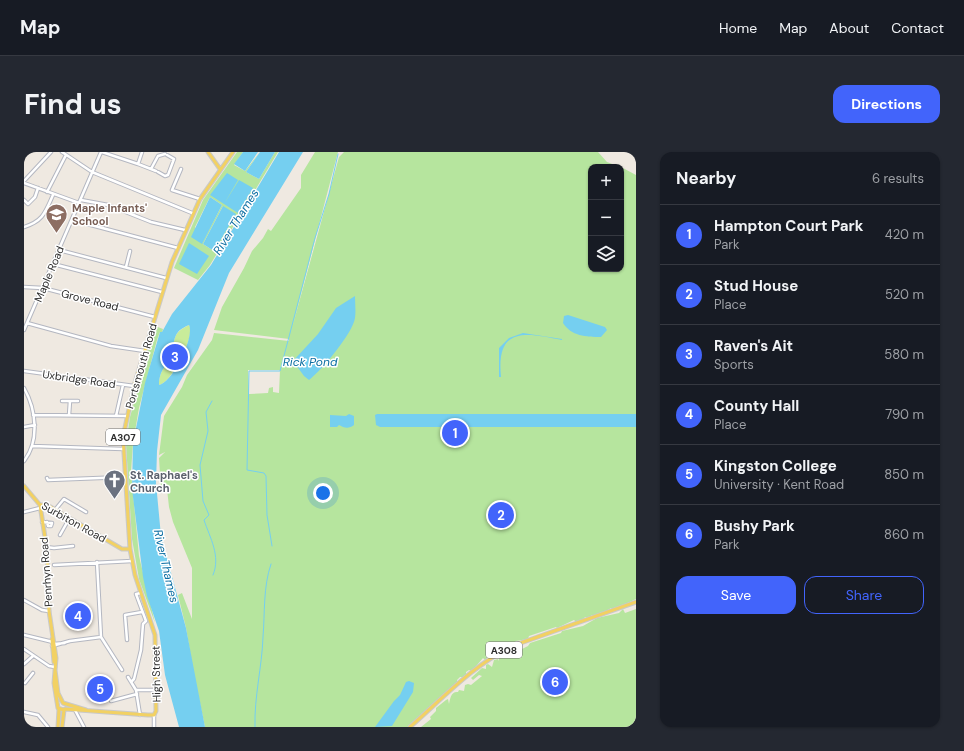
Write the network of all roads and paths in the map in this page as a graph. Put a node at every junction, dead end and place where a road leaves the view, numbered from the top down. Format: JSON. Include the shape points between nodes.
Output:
{"nodes":[{"id":1,"x":51,"y":152,"type":"edge"},
{"id":2,"x":62,"y":152,"type":"edge"},
{"id":3,"x":102,"y":152,"type":"edge"},
{"id":4,"x":142,"y":152,"type":"edge"},
{"id":5,"x":208,"y":152,"type":"edge"},
{"id":6,"x":233,"y":152,"type":"edge"},
{"id":7,"x":66,"y":155,"type":"junction"},
{"id":8,"x":138,"y":164,"type":"junction"},
{"id":9,"x":152,"y":169,"type":"junction"},
{"id":10,"x":181,"y":169,"type":"dead end"},
{"id":11,"x":220,"y":169,"type":"junction"},
{"id":12,"x":92,"y":172,"type":"junction"},
{"id":13,"x":24,"y":182,"type":"edge"},
{"id":14,"x":38,"y":188,"type":"junction"},
{"id":15,"x":47,"y":192,"type":"junction"},
{"id":16,"x":53,"y":195,"type":"junction"},
{"id":17,"x":200,"y":199,"type":"junction"},
{"id":18,"x":24,"y":200,"type":"edge"},
{"id":19,"x":80,"y":202,"type":"junction"},
{"id":20,"x":192,"y":213,"type":"junction"},
{"id":21,"x":72,"y":220,"type":"junction"},
{"id":22,"x":24,"y":227,"type":"edge"},
{"id":23,"x":185,"y":230,"type":"junction"},
{"id":24,"x":178,"y":248,"type":"junction"},
{"id":25,"x":59,"y":250,"type":"junction"},
{"id":26,"x":130,"y":252,"type":"dead end"},
{"id":27,"x":53,"y":264,"type":"junction"},
{"id":28,"x":126,"y":267,"type":"junction"},
{"id":29,"x":166,"y":278,"type":"junction"},
{"id":30,"x":24,"y":286,"type":"edge"},
{"id":31,"x":43,"y":288,"type":"junction"},
{"id":32,"x":162,"y":292,"type":"junction"},
{"id":33,"x":155,"y":317,"type":"junction"},
{"id":34,"x":28,"y":323,"type":"junction"},
{"id":35,"x":24,"y":330,"type":"edge"},
{"id":36,"x":145,"y":351,"type":"junction"},
{"id":37,"x":24,"y":371,"type":"edge"},
{"id":38,"x":123,"y":385,"type":"junction"},
{"id":39,"x":134,"y":386,"type":"junction"},
{"id":40,"x":24,"y":388,"type":"edge"},
{"id":41,"x":62,"y":401,"type":"dead end"},
{"id":42,"x":70,"y":401,"type":"junction"},
{"id":43,"x":78,"y":401,"type":"dead end"},
{"id":44,"x":33,"y":415,"type":"junction"},
{"id":45,"x":69,"y":415,"type":"junction"},
{"id":46,"x":116,"y":416,"type":"junction"},
{"id":47,"x":127,"y":416,"type":"junction"},
{"id":48,"x":34,"y":425,"type":"junction"},
{"id":49,"x":24,"y":427,"type":"edge"},
{"id":50,"x":32,"y":446,"type":"junction"},
{"id":51,"x":123,"y":449,"type":"junction"},
{"id":52,"x":24,"y":461,"type":"edge"},
{"id":53,"x":125,"y":477,"type":"junction"},
{"id":54,"x":47,"y":478,"type":"dead end"},
{"id":55,"x":24,"y":486,"type":"edge"},
{"id":56,"x":40,"y":506,"type":"junction"},
{"id":57,"x":55,"y":510,"type":"junction"},
{"id":58,"x":24,"y":512,"type":"edge"},
{"id":59,"x":86,"y":512,"type":"dead end"},
{"id":60,"x":69,"y":520,"type":"junction"},
{"id":61,"x":42,"y":522,"type":"junction"},
{"id":62,"x":47,"y":522,"type":"dead end"},
{"id":63,"x":60,"y":536,"type":"dead end"},
{"id":64,"x":73,"y":546,"type":"dead end"},
{"id":65,"x":46,"y":547,"type":"junction"},
{"id":66,"x":130,"y":549,"type":"junction"},
{"id":67,"x":132,"y":561,"type":"junction"},
{"id":68,"x":97,"y":562,"type":"junction"},
{"id":69,"x":54,"y":565,"type":"dead end"},
{"id":70,"x":141,"y":593,"type":"junction"},
{"id":71,"x":24,"y":600,"type":"edge"},
{"id":72,"x":636,"y":602,"type":"edge"},
{"id":73,"x":49,"y":611,"type":"junction"},
{"id":74,"x":142,"y":612,"type":"junction"},
{"id":75,"x":148,"y":621,"type":"junction"},
{"id":76,"x":24,"y":635,"type":"edge"},
{"id":77,"x":101,"y":637,"type":"junction"},
{"id":78,"x":127,"y":640,"type":"dead end"},
{"id":79,"x":53,"y":643,"type":"junction"},
{"id":80,"x":24,"y":650,"type":"edge"},
{"id":81,"x":33,"y":656,"type":"junction"},
{"id":82,"x":24,"y":664,"type":"edge"},
{"id":83,"x":55,"y":668,"type":"junction"},
{"id":84,"x":122,"y":670,"type":"dead end"},
{"id":85,"x":33,"y":673,"type":"dead end"},
{"id":86,"x":128,"y":677,"type":"dead end"},
{"id":87,"x":24,"y":678,"type":"edge"},
{"id":88,"x":28,"y":680,"type":"junction"},
{"id":89,"x":131,"y":682,"type":"junction"},
{"id":90,"x":25,"y":683,"type":"dead end"},
{"id":91,"x":136,"y":690,"type":"junction"},
{"id":92,"x":155,"y":690,"type":"junction"},
{"id":93,"x":137,"y":694,"type":"junction"},
{"id":94,"x":111,"y":701,"type":"dead end"},
{"id":95,"x":64,"y":703,"type":"junction"},
{"id":96,"x":58,"y":707,"type":"junction"},
{"id":97,"x":64,"y":709,"type":"junction"},
{"id":98,"x":75,"y":710,"type":"junction"},
{"id":99,"x":81,"y":711,"type":"junction"},
{"id":100,"x":88,"y":711,"type":"junction"},
{"id":101,"x":24,"y":712,"type":"edge"},
{"id":102,"x":140,"y":715,"type":"junction"},
{"id":103,"x":154,"y":715,"type":"junction"},
{"id":104,"x":80,"y":718,"type":"junction"},
{"id":105,"x":48,"y":727,"type":"edge"},
{"id":106,"x":58,"y":727,"type":"edge"},
{"id":107,"x":62,"y":727,"type":"edge"},
{"id":108,"x":84,"y":727,"type":"edge"},
{"id":109,"x":154,"y":727,"type":"edge"},
{"id":110,"x":410,"y":727,"type":"edge"}],
"edges":[{"from":1,"to":13,"type":"street"},
{"from":2,"to":7,"type":"street"},
{"from":3,"to":8,"type":"street"},
{"from":3,"to":12,"type":"street","name":"Maple Road"},
{"from":4,"to":8,"type":"street"},
{"from":5,"to":11,"type":"main road"},
{"from":6,"to":11,"type":"main road","name":"Portsmouth Road","number":"A307"},
{"from":7,"to":12,"type":"street"},
{"from":7,"to":15,"type":"street"},
{"from":8,"to":9,"type":"street"},
{"from":9,"to":9,"type":"street","via":[[158,156],[166,154],[174,159],[165,176]]},
{"from":10,"to":17,"type":"street","via":[[172,190]]},
{"from":11,"to":17,"type":"main road","name":"Portsmouth Road","number":"A307"},
{"from":12,"to":19,"type":"street","name":"Maple Road"},
{"from":12,"to":20,"type":"street"},
{"from":13,"to":14,"type":"street"},
{"from":14,"to":15,"type":"street"},
{"from":14,"to":18,"type":"street","via":[[35,197],[28,204]]},
{"from":15,"to":16,"type":"street"},
{"from":16,"to":19,"type":"street"},
{"from":16,"to":22,"type":"street","via":[[47,210],[37,223]]},
{"from":17,"to":20,"type":"main road","name":"Portsmouth Road","number":"A307"},
{"from":19,"to":21,"type":"street","name":"Maple Road"},
{"from":19,"to":23,"type":"street","via":[[108,205],[151,222]]},
{"from":20,"to":23,"type":"main road","name":"Portsmouth Road","number":"A307"},
{"from":21,"to":24,"type":"street"},
{"from":21,"to":25,"type":"street","name":"Maple Road"},
{"from":23,"to":24,"type":"main road","name":"Portsmouth Road","number":"A307"},
{"from":24,"to":29,"type":"main road","name":"Portsmouth Road","number":"A307"},
{"from":25,"to":27,"type":"street","name":"Maple Road"},
{"from":25,"to":28,"type":"street"},
{"from":26,"to":28,"type":"street"},
{"from":27,"to":31,"type":"street","name":"Maple Road"},
{"from":27,"to":32,"type":"street"},
{"from":28,"to":29,"type":"street"},
{"from":29,"to":32,"type":"main road","name":"Portsmouth Road","number":"A307"},
{"from":30,"to":31,"type":"street","name":"Grove Road"},
{"from":31,"to":33,"type":"street","name":"Grove Road"},
{"from":31,"to":34,"type":"street","name":"Maple Road"},
{"from":32,"to":33,"type":"main road","name":"Portsmouth Road","number":"A307"},
{"from":33,"to":36,"type":"main road","name":"Portsmouth Road","number":"A307"},
{"from":34,"to":35,"type":"street","name":"Maple Road"},
{"from":34,"to":36,"type":"street","via":[[111,346]]},
{"from":36,"to":39,"type":"main road","name":"Portsmouth Road","number":"A307"},
{"from":37,"to":38,"type":"street","name":"Uxbridge Road"},
{"from":38,"to":39,"type":"street","name":"Uxbridge Road"},
{"from":38,"to":46,"type":"street"},
{"from":39,"to":47,"type":"main road","name":"Portsmouth Road","number":"A307"},
{"from":40,"to":44,"type":"street"},
{"from":41,"to":42,"type":"street"},
{"from":42,"to":43,"type":"street"},
{"from":42,"to":45,"type":"street"},
{"from":44,"to":45,"type":"street"},
{"from":44,"to":48,"type":"street"},
{"from":45,"to":46,"type":"street"},
{"from":46,"to":47,"type":"street"},
{"from":47,"to":51,"type":"main road","name":"Portsmouth Road","number":"A307"},
{"from":48,"to":49,"type":"street"},
{"from":48,"to":50,"type":"street"},
{"from":50,"to":51,"type":"street"},
{"from":50,"to":52,"type":"street"},
{"from":51,"to":53,"type":"main road","name":"Portsmouth Road","number":"A307"},
{"from":53,"to":54,"type":"street","via":[[48,480]]},
{"from":53,"to":66,"type":"main road","name":"Portsmouth Road","number":"A307"},
{"from":55,"to":56,"type":"main road","name":"Surbiton Road"},
{"from":56,"to":57,"type":"main road","name":"Surbiton Road","via":[[47,505]]},
{"from":56,"to":58,"type":"street"},
{"from":56,"to":61,"type":"main road","name":"Penrhyn Road"},
{"from":57,"to":59,"type":"street","via":[[64,499]]},
{"from":57,"to":60,"type":"main road","name":"Surbiton Road"},
{"from":60,"to":63,"type":"street"},
{"from":60,"to":66,"type":"main road","name":"Surbiton Road","via":[[122,549]]},
{"from":61,"to":62,"type":"street"},
{"from":61,"to":65,"type":"main road","name":"Penrhyn Road"},
{"from":64,"to":65,"type":"street"},
{"from":65,"to":73,"type":"main road","name":"Penrhyn Road"},
{"from":66,"to":67,"type":"main road","name":"Portsmouth Road","number":"A307"},
{"from":67,"to":68,"type":"street"},
{"from":67,"to":70,"type":"main road","name":"Portsmouth Road","number":"A307"},
{"from":68,"to":69,"type":"street"},
{"from":68,"to":77,"type":"street"},
{"from":70,"to":74,"type":"street","via":[[136,594]]},
{"from":70,"to":75,"type":"main road","name":"Portsmouth Road","number":"A307"},
{"from":71,"to":73,"type":"street"},
{"from":72,"to":110,"type":"main road","number":"A308","via":[[498,653]]},
{"from":73,"to":79,"type":"main road","name":"Penrhyn Road"},
{"from":74,"to":75,"type":"street"},
{"from":74,"to":78,"type":"street","via":[[125,615]]},
{"from":75,"to":89,"type":"street","via":[[143,624],[141,650]]},
{"from":75,"to":92,"type":"main road","name":"High Street","number":"A307","via":[[155,635]]},
{"from":76,"to":79,"type":"street"},
{"from":77,"to":79,"type":"street"},
{"from":77,"to":84,"type":"street"},
{"from":79,"to":83,"type":"main road","name":"Penrhyn Road"},
{"from":80,"to":81,"type":"street"},
{"from":81,"to":82,"type":"street"},
{"from":81,"to":83,"type":"street"},
{"from":83,"to":95,"type":"main road","name":"Penrhyn Road","via":[[58,693]]},
{"from":83,"to":96,"type":"main road","name":"Penrhyn Road","via":[[54,684]]},
{"from":85,"to":88,"type":"street"},
{"from":86,"to":89,"type":"street"},
{"from":87,"to":88,"type":"street"},
{"from":88,"to":90,"type":"street"},
{"from":89,"to":91,"type":"street"},
{"from":91,"to":92,"type":"street"},
{"from":91,"to":93,"type":"street"},
{"from":92,"to":103,"type":"main road","name":"High Street","number":"A307"},
{"from":93,"to":94,"type":"street"},
{"from":93,"to":102,"type":"street"},
{"from":95,"to":96,"type":"main road"},
{"from":95,"to":97,"type":"main road","name":"Penrhyn Road"},
{"from":95,"to":100,"type":"main road"},
{"from":96,"to":97,"type":"main road"},
{"from":96,"to":106,"type":"main road","name":"Penrhyn Road"},
{"from":97,"to":98,"type":"main road"},
{"from":97,"to":107,"type":"main road","name":"Penrhyn Road"},
{"from":98,"to":99,"type":"main road"},
{"from":98,"to":104,"type":"street"},
{"from":99,"to":100,"type":"main road"},
{"from":99,"to":104,"type":"street"},
{"from":100,"to":102,"type":"main road"},
{"from":101,"to":105,"type":"street","via":[[38,715]]},
{"from":102,"to":103,"type":"main road"},
{"from":103,"to":109,"type":"street","name":"High Street"},
{"from":104,"to":108,"type":"street"}]}
